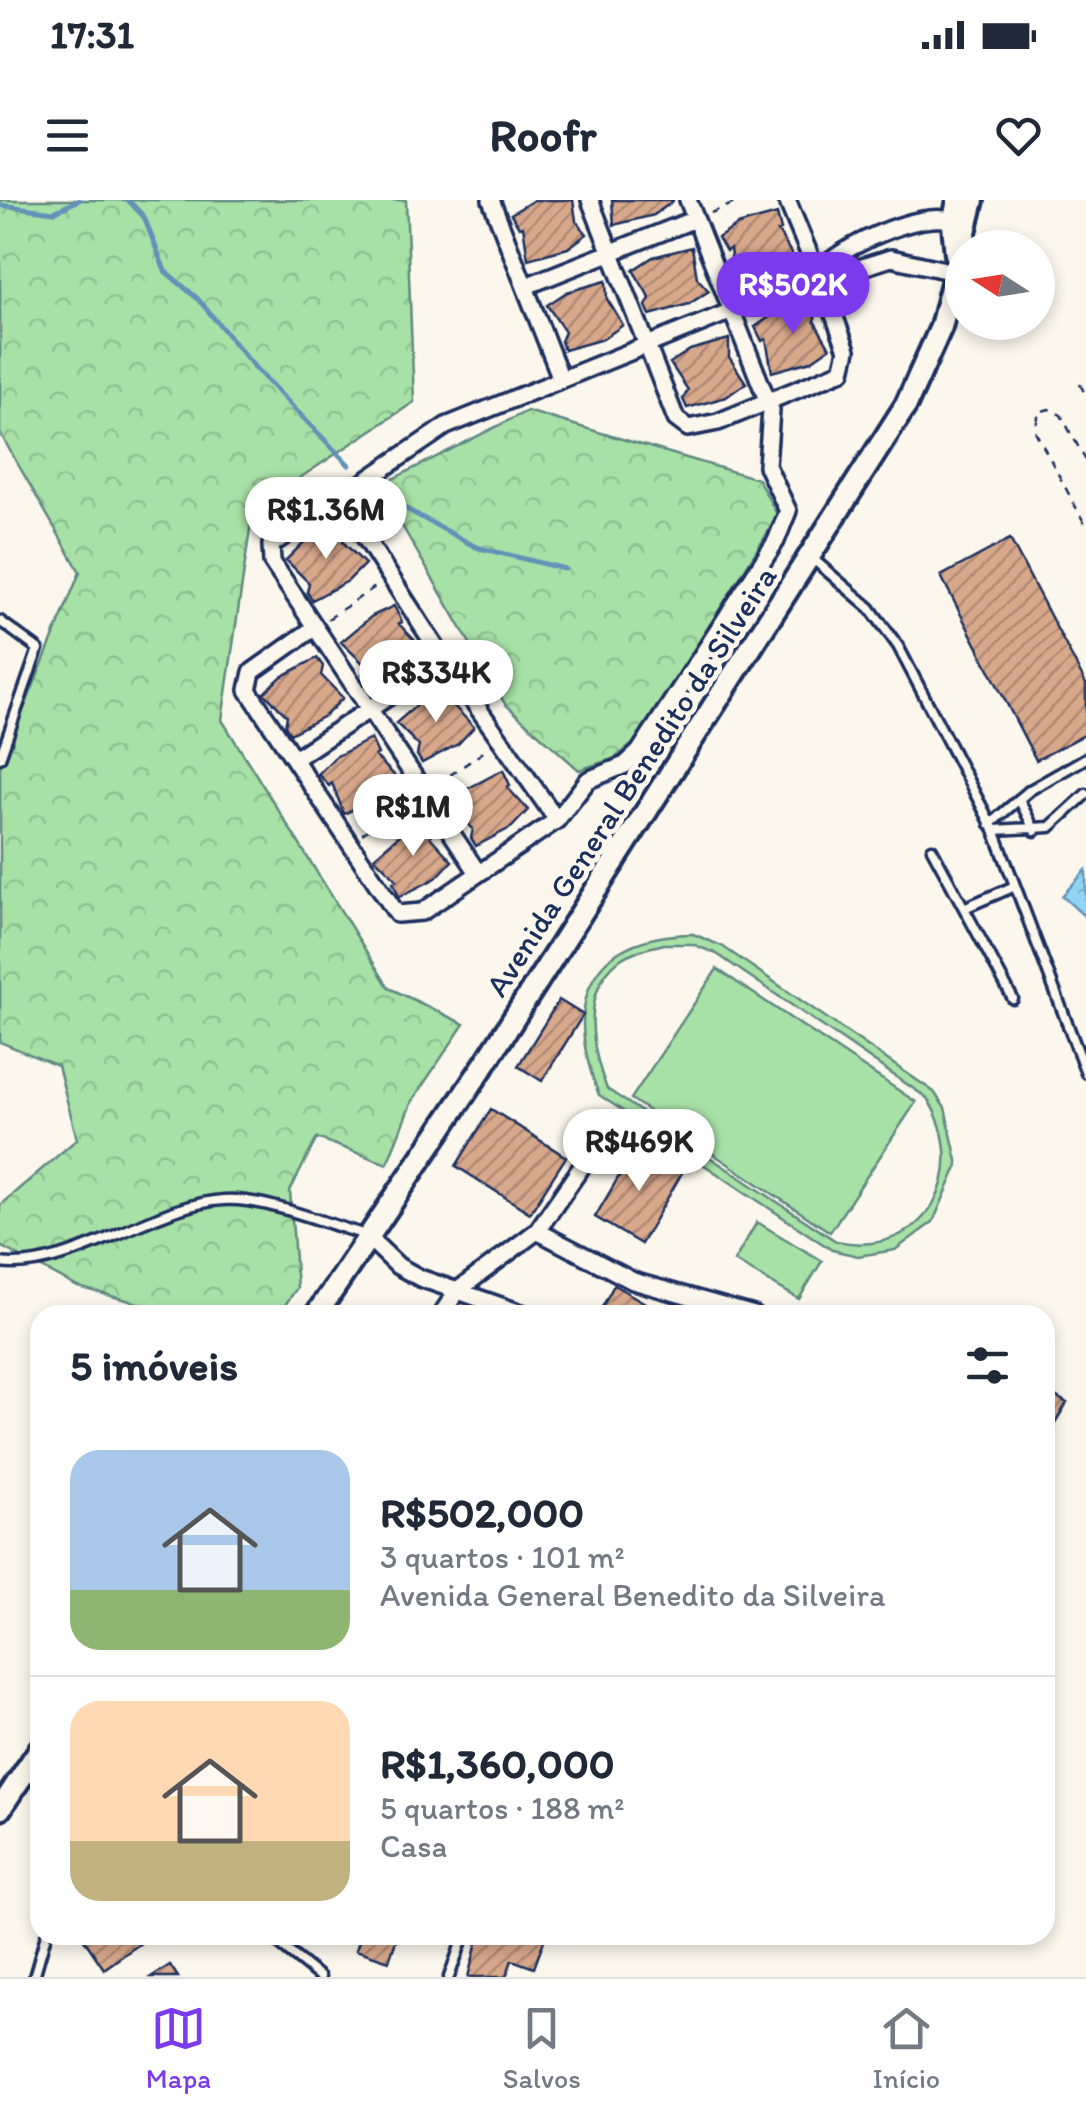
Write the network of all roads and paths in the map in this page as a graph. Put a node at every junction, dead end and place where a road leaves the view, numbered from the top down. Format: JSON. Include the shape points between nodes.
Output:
{"nodes":[{"id":1,"x":491,"y":200,"type":"edge"},
{"id":2,"x":590,"y":200,"type":"edge"},
{"id":3,"x":688,"y":200,"type":"edge"},
{"id":4,"x":742,"y":200,"type":"edge"},
{"id":5,"x":787,"y":200,"type":"edge"},
{"id":6,"x":973,"y":200,"type":"edge"},
{"id":7,"x":696,"y":219,"type":"junction"},
{"id":8,"x":959,"y":220,"type":"edge"},
{"id":9,"x":611,"y":254,"type":"junction"},
{"id":10,"x":945,"y":265,"type":"edge"},
{"id":11,"x":824,"y":274,"type":"junction"},
{"id":12,"x":526,"y":286,"type":"junction"},
{"id":13,"x":945,"y":303,"type":"edge"},
{"id":14,"x":732,"y":310,"type":"junction"},
{"id":15,"x":647,"y":344,"type":"junction"},
{"id":16,"x":562,"y":379,"type":"junction"},
{"id":17,"x":1080,"y":384,"type":"dead end"},
{"id":18,"x":1086,"y":396,"type":"edge"},
{"id":19,"x":768,"y":401,"type":"junction"},
{"id":20,"x":1086,"y":461,"type":"edge"},
{"id":21,"x":339,"y":497,"type":"junction"},
{"id":22,"x":1086,"y":526,"type":"edge"},
{"id":23,"x":810,"y":556,"type":"junction"},
{"id":24,"x":390,"y":576,"type":"junction"},
{"id":25,"x":0,"y":621,"type":"edge"},
{"id":26,"x":314,"y":628,"type":"junction"},
{"id":27,"x":444,"y":660,"type":"junction"},
{"id":28,"x":368,"y":710,"type":"junction"},
{"id":29,"x":0,"y":758,"type":"edge"},
{"id":30,"x":1086,"y":758,"type":"edge"},
{"id":31,"x":294,"y":759,"type":"junction"},
{"id":32,"x":1086,"y":794,"type":"edge"},
{"id":33,"x":1019,"y":799,"type":"junction"},
{"id":34,"x":557,"y":820,"type":"junction"},
{"id":35,"x":992,"y":827,"type":"junction"},
{"id":36,"x":1034,"y":830,"type":"junction"},
{"id":37,"x":932,"y":849,"type":"dead end"},
{"id":38,"x":478,"y":873,"type":"junction"},
{"id":39,"x":1015,"y":886,"type":"junction"},
{"id":40,"x":964,"y":908,"type":"junction"},
{"id":41,"x":1013,"y":999,"type":"dead end"},
{"id":42,"x":1083,"y":1055,"type":"edge"},
{"id":43,"x":1086,"y":1074,"type":"edge"},
{"id":44,"x":603,"y":1136,"type":"dead end"},
{"id":45,"x":538,"y":1232,"type":"junction"},
{"id":46,"x":366,"y":1235,"type":"junction"},
{"id":47,"x":0,"y":1263,"type":"edge"},
{"id":48,"x":457,"y":1291,"type":"junction"},
{"id":49,"x":322,"y":1305,"type":"edge"},
{"id":50,"x":447,"y":1305,"type":"edge"},
{"id":51,"x":497,"y":1305,"type":"edge"},
{"id":52,"x":718,"y":1305,"type":"edge"},
{"id":53,"x":30,"y":1764,"type":"edge"},
{"id":54,"x":0,"y":1809,"type":"edge"},
{"id":55,"x":43,"y":1945,"type":"edge"},
{"id":56,"x":280,"y":1945,"type":"edge"},
{"id":57,"x":460,"y":1945,"type":"edge"},
{"id":58,"x":34,"y":1977,"type":"edge"},
{"id":59,"x":320,"y":1977,"type":"edge"},
{"id":60,"x":449,"y":1977,"type":"edge"}],
"edges":[{"from":1,"to":12,"type":"street"},
{"from":2,"to":9,"type":"street"},
{"from":3,"to":7,"type":"street"},
{"from":4,"to":7,"type":"path"},
{"from":5,"to":11,"type":"street"},
{"from":6,"to":8,"type":"main road","name":"Avenida General Benedito da Silveira"},
{"from":7,"to":9,"type":"street"},
{"from":7,"to":14,"type":"street"},
{"from":8,"to":11,"type":"street","via":[[921,219],[844,252]]},
{"from":9,"to":12,"type":"street"},
{"from":9,"to":15,"type":"street"},
{"from":10,"to":11,"type":"street","via":[[891,258]]},
{"from":11,"to":14,"type":"street","via":[[806,269],[806,282]]},
{"from":11,"to":19,"type":"street","via":[[846,366]]},
{"from":12,"to":16,"type":"street"},
{"from":13,"to":23,"type":"main road","name":"Avenida General Benedito da Silveira","via":[[925,370]]},
{"from":14,"to":15,"type":"street"},
{"from":14,"to":19,"type":"street"},
{"from":15,"to":16,"type":"street"},
{"from":15,"to":19,"type":"street","via":[[682,426],[701,428]]},
{"from":16,"to":21,"type":"street","via":[[446,426]]},
{"from":17,"to":18,"type":"path"},
{"from":19,"to":34,"type":"street","via":[[773,419],[767,466],[788,506],[784,528],[639,752],[625,766],[585,782]]},
{"from":20,"to":22,"type":"path","via":[[1061,415],[1039,412],[1035,431]]},
{"from":21,"to":24,"type":"street"},
{"from":21,"to":26,"type":"street","via":[[270,549]]},
{"from":23,"to":35,"type":"lane","via":[[870,608],[898,646]]},
{"from":23,"to":46,"type":"main road","name":"Avenida General Benedito da Silveira","via":[[486,1062]]},
{"from":24,"to":26,"type":"path"},
{"from":24,"to":27,"type":"street"},
{"from":25,"to":29,"type":"lane","via":[[38,649]]},
{"from":26,"to":28,"type":"street"},
{"from":26,"to":31,"type":"street","via":[[252,672],[248,682],[252,699]]},
{"from":27,"to":28,"type":"street"},
{"from":27,"to":34,"type":"street"},
{"from":28,"to":31,"type":"street"},
{"from":28,"to":38,"type":"street"},
{"from":30,"to":33,"type":"lane"},
{"from":31,"to":38,"type":"street","via":[[397,914],[418,914]]},
{"from":32,"to":36,"type":"lane","via":[[1059,823]]},
{"from":33,"to":35,"type":"lane"},
{"from":33,"to":36,"type":"lane"},
{"from":34,"to":38,"type":"street"},
{"from":35,"to":36,"type":"lane"},
{"from":35,"to":39,"type":"lane"},
{"from":37,"to":40,"type":"lane"},
{"from":39,"to":40,"type":"lane"},
{"from":39,"to":42,"type":"lane"},
{"from":40,"to":41,"type":"lane"},
{"from":42,"to":43,"type":"lane"},
{"from":44,"to":45,"type":"street"},
{"from":45,"to":48,"type":"street"},
{"from":45,"to":52,"type":"street","via":[[632,1281]]},
{"from":46,"to":47,"type":"lane","via":[[244,1200],[222,1200],[184,1207],[98,1243]]},
{"from":46,"to":48,"type":"street","via":[[398,1266]]},
{"from":46,"to":49,"type":"main road","name":"Avenida General Benedito da Silveira"},
{"from":48,"to":50,"type":"street"},
{"from":48,"to":51,"type":"street"},
{"from":53,"to":54,"type":"main road"},
{"from":55,"to":58,"type":"lane"},
{"from":56,"to":59,"type":"lane"},
{"from":57,"to":60,"type":"lane"}]}
